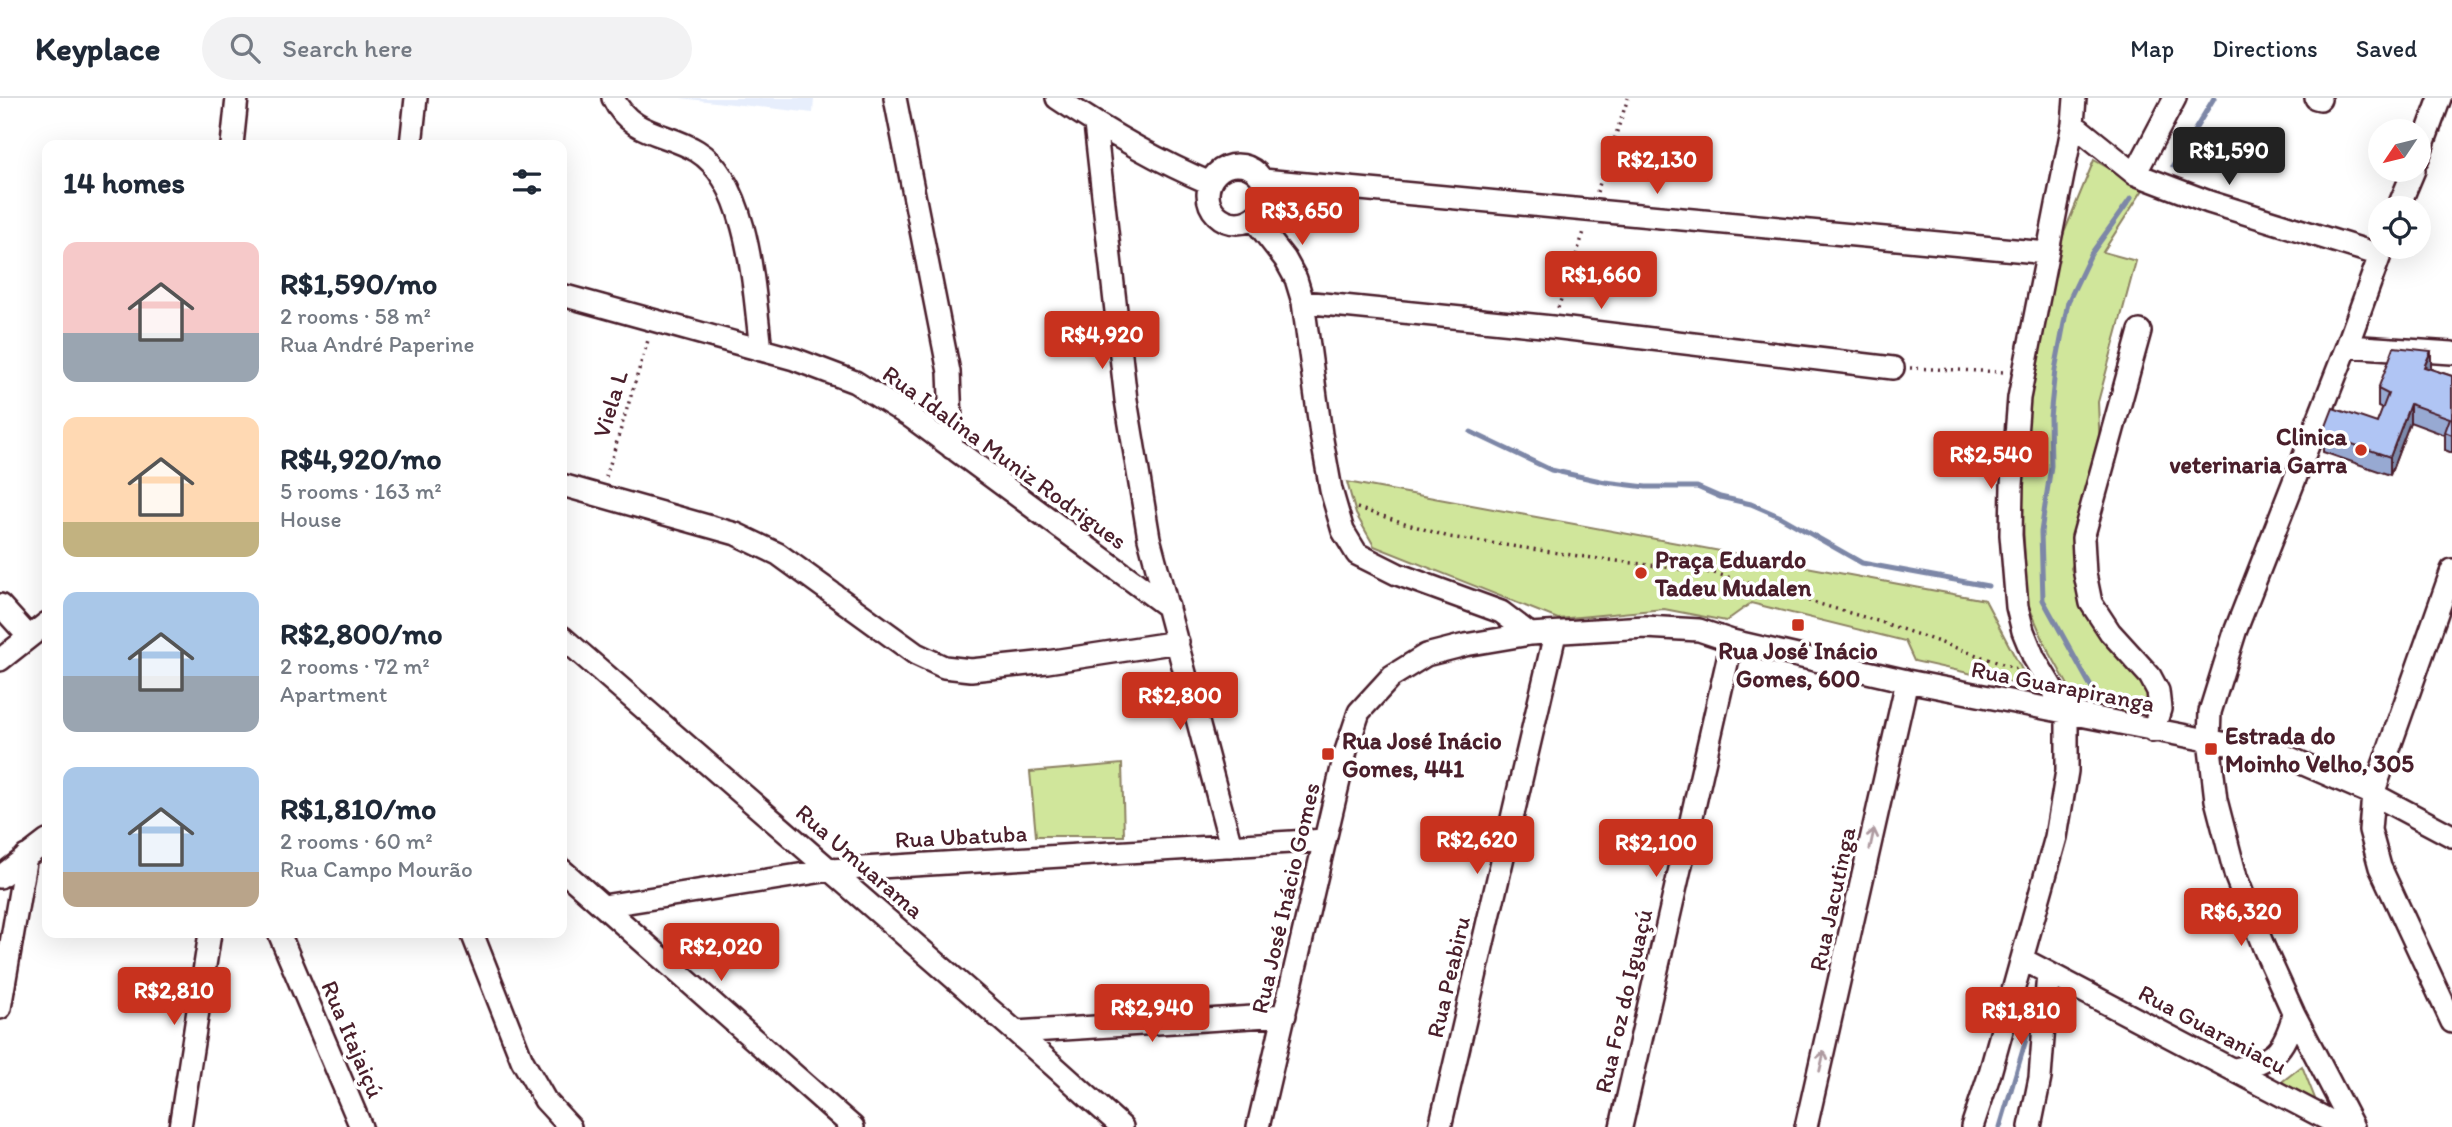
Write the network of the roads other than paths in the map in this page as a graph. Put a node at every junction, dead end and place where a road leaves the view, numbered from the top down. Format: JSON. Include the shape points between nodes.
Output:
{"nodes":[{"id":1,"x":237,"y":98,"type":"edge"},
{"id":2,"x":416,"y":98,"type":"edge"},
{"id":3,"x":613,"y":98,"type":"edge"},
{"id":4,"x":895,"y":98,"type":"edge"},
{"id":5,"x":1057,"y":98,"type":"edge"},
{"id":6,"x":2075,"y":98,"type":"edge"},
{"id":7,"x":2175,"y":98,"type":"edge"},
{"id":8,"x":2440,"y":98,"type":"edge"},
{"id":9,"x":2431,"y":123,"type":"edge"},
{"id":10,"x":1095,"y":124,"type":"junction"},
{"id":11,"x":2073,"y":124,"type":"junction"},
{"id":12,"x":233,"y":140,"type":"edge"},
{"id":13,"x":412,"y":140,"type":"edge"},
{"id":14,"x":2135,"y":174,"type":"junction"},
{"id":15,"x":1263,"y":180,"type":"junction"},
{"id":16,"x":1210,"y":183,"type":"junction"},
{"id":17,"x":1253,"y":218,"type":"junction"},
{"id":18,"x":2368,"y":247,"type":"edge"},
{"id":19,"x":2047,"y":253,"type":"junction"},
{"id":20,"x":2379,"y":259,"type":"edge"},
{"id":21,"x":567,"y":296,"type":"edge"},
{"id":22,"x":1303,"y":302,"type":"junction"},
{"id":23,"x":2140,"y":331,"type":"dead end"},
{"id":24,"x":2347,"y":346,"type":"junction"},
{"id":25,"x":761,"y":350,"type":"junction"},
{"id":26,"x":2452,"y":353,"type":"edge"},
{"id":27,"x":1893,"y":368,"type":"road end"},
{"id":28,"x":952,"y":448,"type":"junction"},
{"id":29,"x":567,"y":486,"type":"edge"},
{"id":30,"x":2452,"y":570,"type":"edge"},
{"id":31,"x":0,"y":605,"type":"edge"},
{"id":32,"x":1168,"y":607,"type":"junction"},
{"id":33,"x":42,"y":627,"type":"edge"},
{"id":34,"x":1530,"y":634,"type":"junction"},
{"id":35,"x":1555,"y":634,"type":"junction"},
{"id":36,"x":29,"y":637,"type":"junction"},
{"id":37,"x":567,"y":640,"type":"edge"},
{"id":38,"x":1732,"y":641,"type":"junction"},
{"id":39,"x":1178,"y":642,"type":"junction"},
{"id":40,"x":0,"y":660,"type":"edge"},
{"id":41,"x":1907,"y":681,"type":"junction"},
{"id":42,"x":2067,"y":713,"type":"junction"},
{"id":43,"x":2153,"y":731,"type":"junction"},
{"id":44,"x":2209,"y":740,"type":"junction"},
{"id":45,"x":2373,"y":794,"type":"junction"},
{"id":46,"x":2452,"y":836,"type":"edge"},
{"id":47,"x":1325,"y":840,"type":"junction"},
{"id":48,"x":42,"y":845,"type":"edge"},
{"id":49,"x":1231,"y":846,"type":"junction"},
{"id":50,"x":26,"y":856,"type":"junction"},
{"id":51,"x":830,"y":870,"type":"junction"},
{"id":52,"x":567,"y":874,"type":"edge"},
{"id":53,"x":0,"y":877,"type":"edge"},
{"id":54,"x":603,"y":906,"type":"junction"},
{"id":55,"x":209,"y":938,"type":"edge"},
{"id":56,"x":281,"y":938,"type":"edge"},
{"id":57,"x":474,"y":938,"type":"edge"},
{"id":58,"x":2022,"y":959,"type":"junction"},
{"id":59,"x":2048,"y":973,"type":"junction"},
{"id":60,"x":0,"y":1008,"type":"edge"},
{"id":61,"x":1285,"y":1014,"type":"junction"},
{"id":62,"x":2294,"y":1014,"type":"junction"},
{"id":63,"x":2452,"y":1022,"type":"edge"},
{"id":64,"x":1016,"y":1032,"type":"junction"},
{"id":65,"x":2235,"y":1069,"type":"junction"},
{"id":66,"x":180,"y":1127,"type":"edge"},
{"id":67,"x":361,"y":1127,"type":"edge"},
{"id":68,"x":570,"y":1127,"type":"edge"},
{"id":69,"x":853,"y":1127,"type":"edge"},
{"id":70,"x":1122,"y":1127,"type":"edge"},
{"id":71,"x":1258,"y":1127,"type":"edge"},
{"id":72,"x":1440,"y":1127,"type":"edge"},
{"id":73,"x":1621,"y":1127,"type":"edge"},
{"id":74,"x":1806,"y":1127,"type":"edge"},
{"id":75,"x":1972,"y":1127,"type":"edge"},
{"id":76,"x":2029,"y":1127,"type":"edge"},
{"id":77,"x":2342,"y":1127,"type":"edge"},
{"id":78,"x":2353,"y":1127,"type":"edge"}],
"edges":[{"from":1,"to":12,"type":"street"},
{"from":2,"to":13,"type":"street"},
{"from":3,"to":25,"type":"street","via":[[640,129],[698,152],[723,177],[740,216],[751,264]]},
{"from":4,"to":28,"type":"street","via":[[949,372]]},
{"from":5,"to":10,"type":"street"},
{"from":6,"to":11,"type":"street"},
{"from":7,"to":14,"type":"street"},
{"from":8,"to":9,"type":"street"},
{"from":10,"to":16,"type":"street","via":[[1165,164]]},
{"from":10,"to":32,"type":"street","via":[[1126,400],[1149,538]]},
{"from":11,"to":14,"type":"street"},
{"from":11,"to":19,"type":"street"},
{"from":14,"to":18,"type":"street","via":[[2209,202]]},
{"from":15,"to":16,"type":"street","via":[[1240,164],[1222,169]]},
{"from":15,"to":17,"type":"street","via":[[1265,205]]},
{"from":15,"to":19,"type":"street"},
{"from":16,"to":17,"type":"street","via":[[1209,201],[1219,217],[1236,223]]},
{"from":17,"to":22,"type":"street","via":[[1285,259]]},
{"from":19,"to":42,"type":"street","via":[[2024,372],[2011,535],[2023,631]]},
{"from":20,"to":24,"type":"street"},
{"from":21,"to":25,"type":"street","name":"Rua Idalina Muniz Rodrigues"},
{"from":22,"to":27,"type":"street"},
{"from":22,"to":34,"type":"street","via":[[1335,501],[1343,531],[1357,554],[1397,574],[1501,612]]},
{"from":23,"to":43,"type":"street","via":[[2083,538],[2091,603],[2158,691],[2160,709]]},
{"from":24,"to":26,"type":"street"},
{"from":24,"to":44,"type":"street","via":[[2235,632],[2210,712]]},
{"from":25,"to":28,"type":"street","name":"Rua Idalina Muniz Rodrigues","via":[[855,382]]},
{"from":28,"to":32,"type":"street","name":"Rua Idalina Muniz Rodrigues"},
{"from":29,"to":39,"type":"street","via":[[736,534],[778,554],[916,654],[944,667],[971,670],[1047,662]]},
{"from":30,"to":45,"type":"street"},
{"from":31,"to":36,"type":"street"},
{"from":32,"to":39,"type":"street"},
{"from":33,"to":36,"type":"street"},
{"from":34,"to":35,"type":"street","name":"Rua José Inácio Gomes"},
{"from":34,"to":47,"type":"street","name":"Rua José Inácio Gomes","via":[[1426,655],[1392,676],[1359,712]]},
{"from":35,"to":38,"type":"street","name":"Rua José Inácio Gomes","via":[[1645,626],[1699,630]]},
{"from":35,"to":72,"type":"street","name":"Rua Peabiru"},
{"from":36,"to":40,"type":"street"},
{"from":37,"to":51,"type":"street","name":"Rua Umuarama"},
{"from":38,"to":41,"type":"street","name":"Rua José Inácio Gomes"},
{"from":38,"to":73,"type":"street","name":"Rua Foz do Iguaçú"},
{"from":39,"to":49,"type":"street"},
{"from":41,"to":42,"type":"street","name":"Rua Guarapiranga"},
{"from":74,"to":41,"type":"street","name":"Rua Jacutinga","one_way":true},
{"from":42,"to":43,"type":"street","name":"Rua Guarapiranga"},
{"from":42,"to":58,"type":"street","via":[[2067,771],[2056,837]]},
{"from":43,"to":44,"type":"street","name":"Rua Guarapiranga"},
{"from":44,"to":45,"type":"street","name":"Rua Guarapiranga","via":[[2283,755]]},
{"from":44,"to":62,"type":"street","via":[[2216,800],[2236,877]]},
{"from":45,"to":46,"type":"street","name":"Rua Guarapiranga"},
{"from":45,"to":63,"type":"street","via":[[2370,830],[2380,867]]},
{"from":47,"to":49,"type":"street","name":"Rua Ubatuba"},
{"from":47,"to":61,"type":"street","name":"Rua José Inácio Gomes"},
{"from":48,"to":50,"type":"street"},
{"from":49,"to":51,"type":"street","name":"Rua Ubatuba"},
{"from":50,"to":53,"type":"street"},
{"from":50,"to":60,"type":"street"},
{"from":51,"to":54,"type":"street","name":"Rua Ubatuba"},
{"from":51,"to":64,"type":"street","name":"Rua Umuarama"},
{"from":52,"to":54,"type":"street"},
{"from":54,"to":69,"type":"street"},
{"from":55,"to":66,"type":"street"},
{"from":56,"to":67,"type":"street","name":"Rua Itajaiçú"},
{"from":57,"to":68,"type":"street","via":[[522,1060],[545,1100]]},
{"from":58,"to":59,"type":"street","name":"Rua Guaraniacu"},
{"from":58,"to":75,"type":"street"},
{"from":59,"to":65,"type":"street","name":"Rua Guaraniacu"},
{"from":59,"to":76,"type":"street","via":[[2040,1078]]},
{"from":61,"to":64,"type":"street"},
{"from":61,"to":71,"type":"street","name":"Rua José Inácio Gomes"},
{"from":62,"to":65,"type":"street","via":[[2280,1051],[2261,1063]]},
{"from":62,"to":78,"type":"street"},
{"from":64,"to":70,"type":"street","name":"Rua Umuarama"},
{"from":65,"to":77,"type":"street","name":"Rua Guaraniacu"}]}
